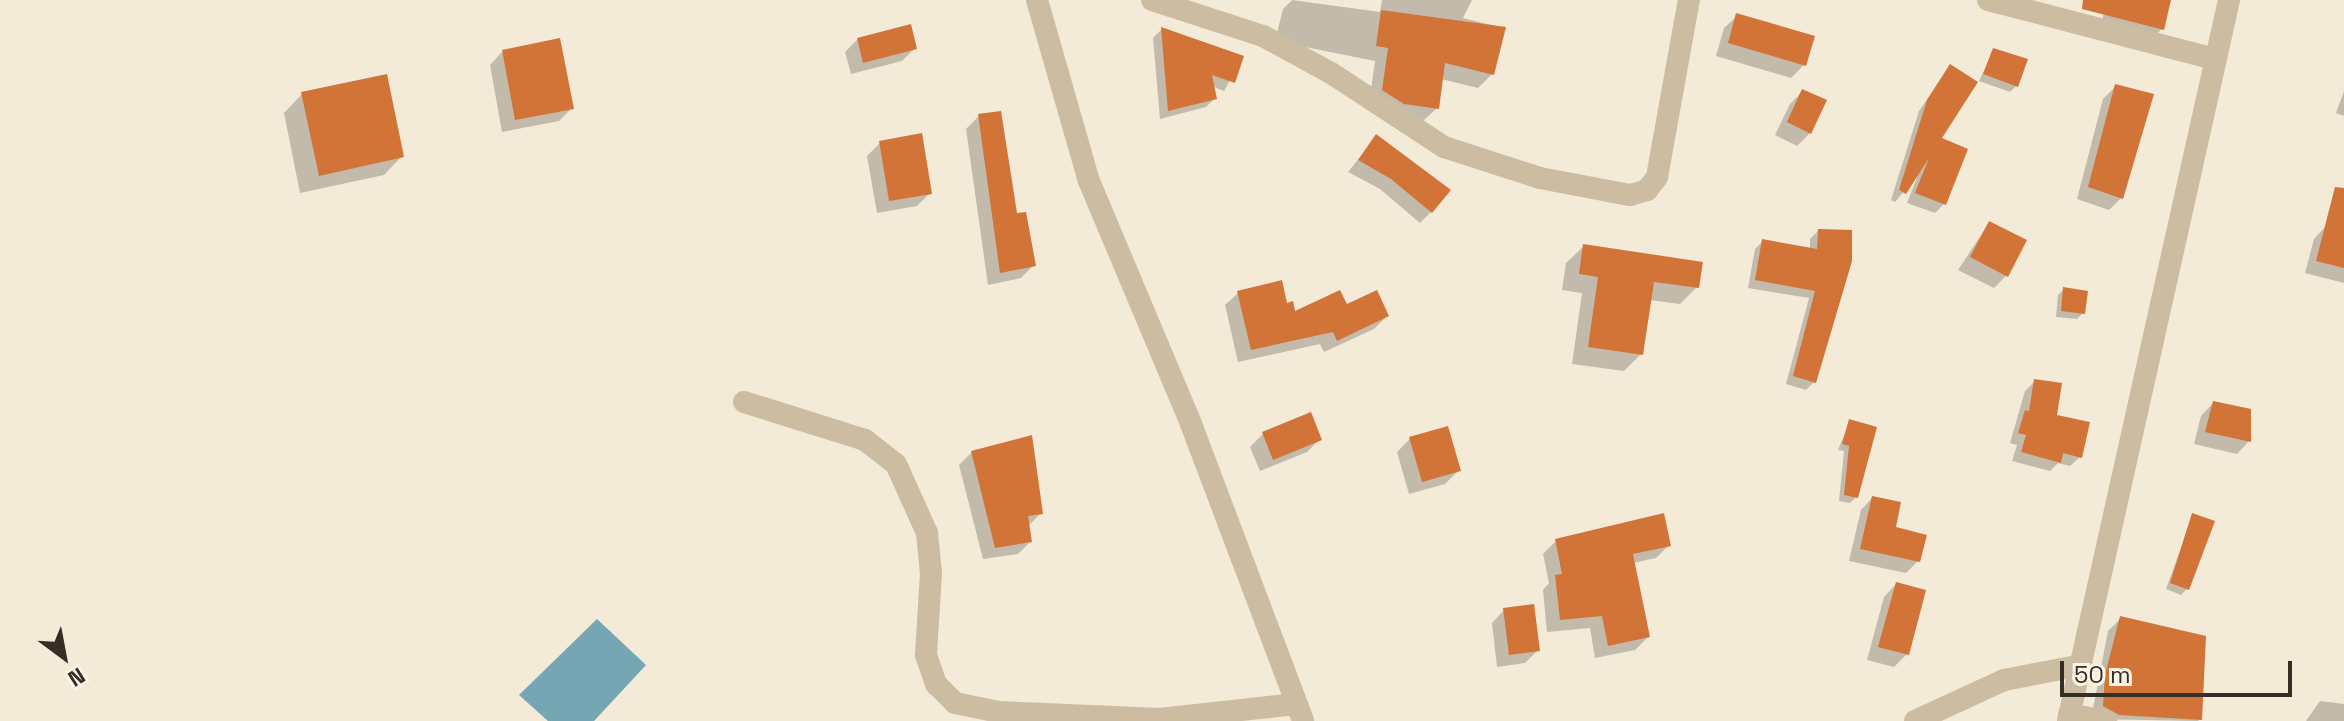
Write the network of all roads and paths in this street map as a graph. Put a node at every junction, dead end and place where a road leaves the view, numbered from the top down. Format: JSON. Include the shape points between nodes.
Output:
{"nodes":[{"id":1,"x":1037,"y":0,"type":"edge"},
{"id":2,"x":1152,"y":0,"type":"edge"},
{"id":3,"x":1689,"y":0,"type":"edge"},
{"id":4,"x":1988,"y":0,"type":"edge"},
{"id":5,"x":2229,"y":0,"type":"edge"},
{"id":6,"x":2215,"y":59,"type":"junction"},
{"id":7,"x":744,"y":402,"type":"dead end"},
{"id":8,"x":2077,"y":666,"type":"junction"},
{"id":9,"x":1300,"y":712,"type":"edge"},
{"id":10,"x":2069,"y":718,"type":"edge"},
{"id":11,"x":1915,"y":721,"type":"edge"},
{"id":12,"x":2106,"y":721,"type":"edge"}],
"edges":[{"from":1,"to":9,"type":"street","via":[[1089,181],[1188,416]]},
{"from":2,"to":3,"type":"street","via":[[1263,36],[1331,73],[1444,147],[1540,178],[1630,195],[1647,190],[1657,177]]},
{"from":4,"to":6,"type":"street"},
{"from":5,"to":6,"type":"street"},
{"from":6,"to":8,"type":"street"},
{"from":7,"to":9,"type":"street","via":[[865,440],[896,464],[927,533],[931,573],[926,655],[936,684],[955,703],[999,712],[1160,719]]},
{"from":8,"to":10,"type":"street"},
{"from":8,"to":11,"type":"street","via":[[2004,680]]},
{"from":10,"to":12,"type":"street"}]}
